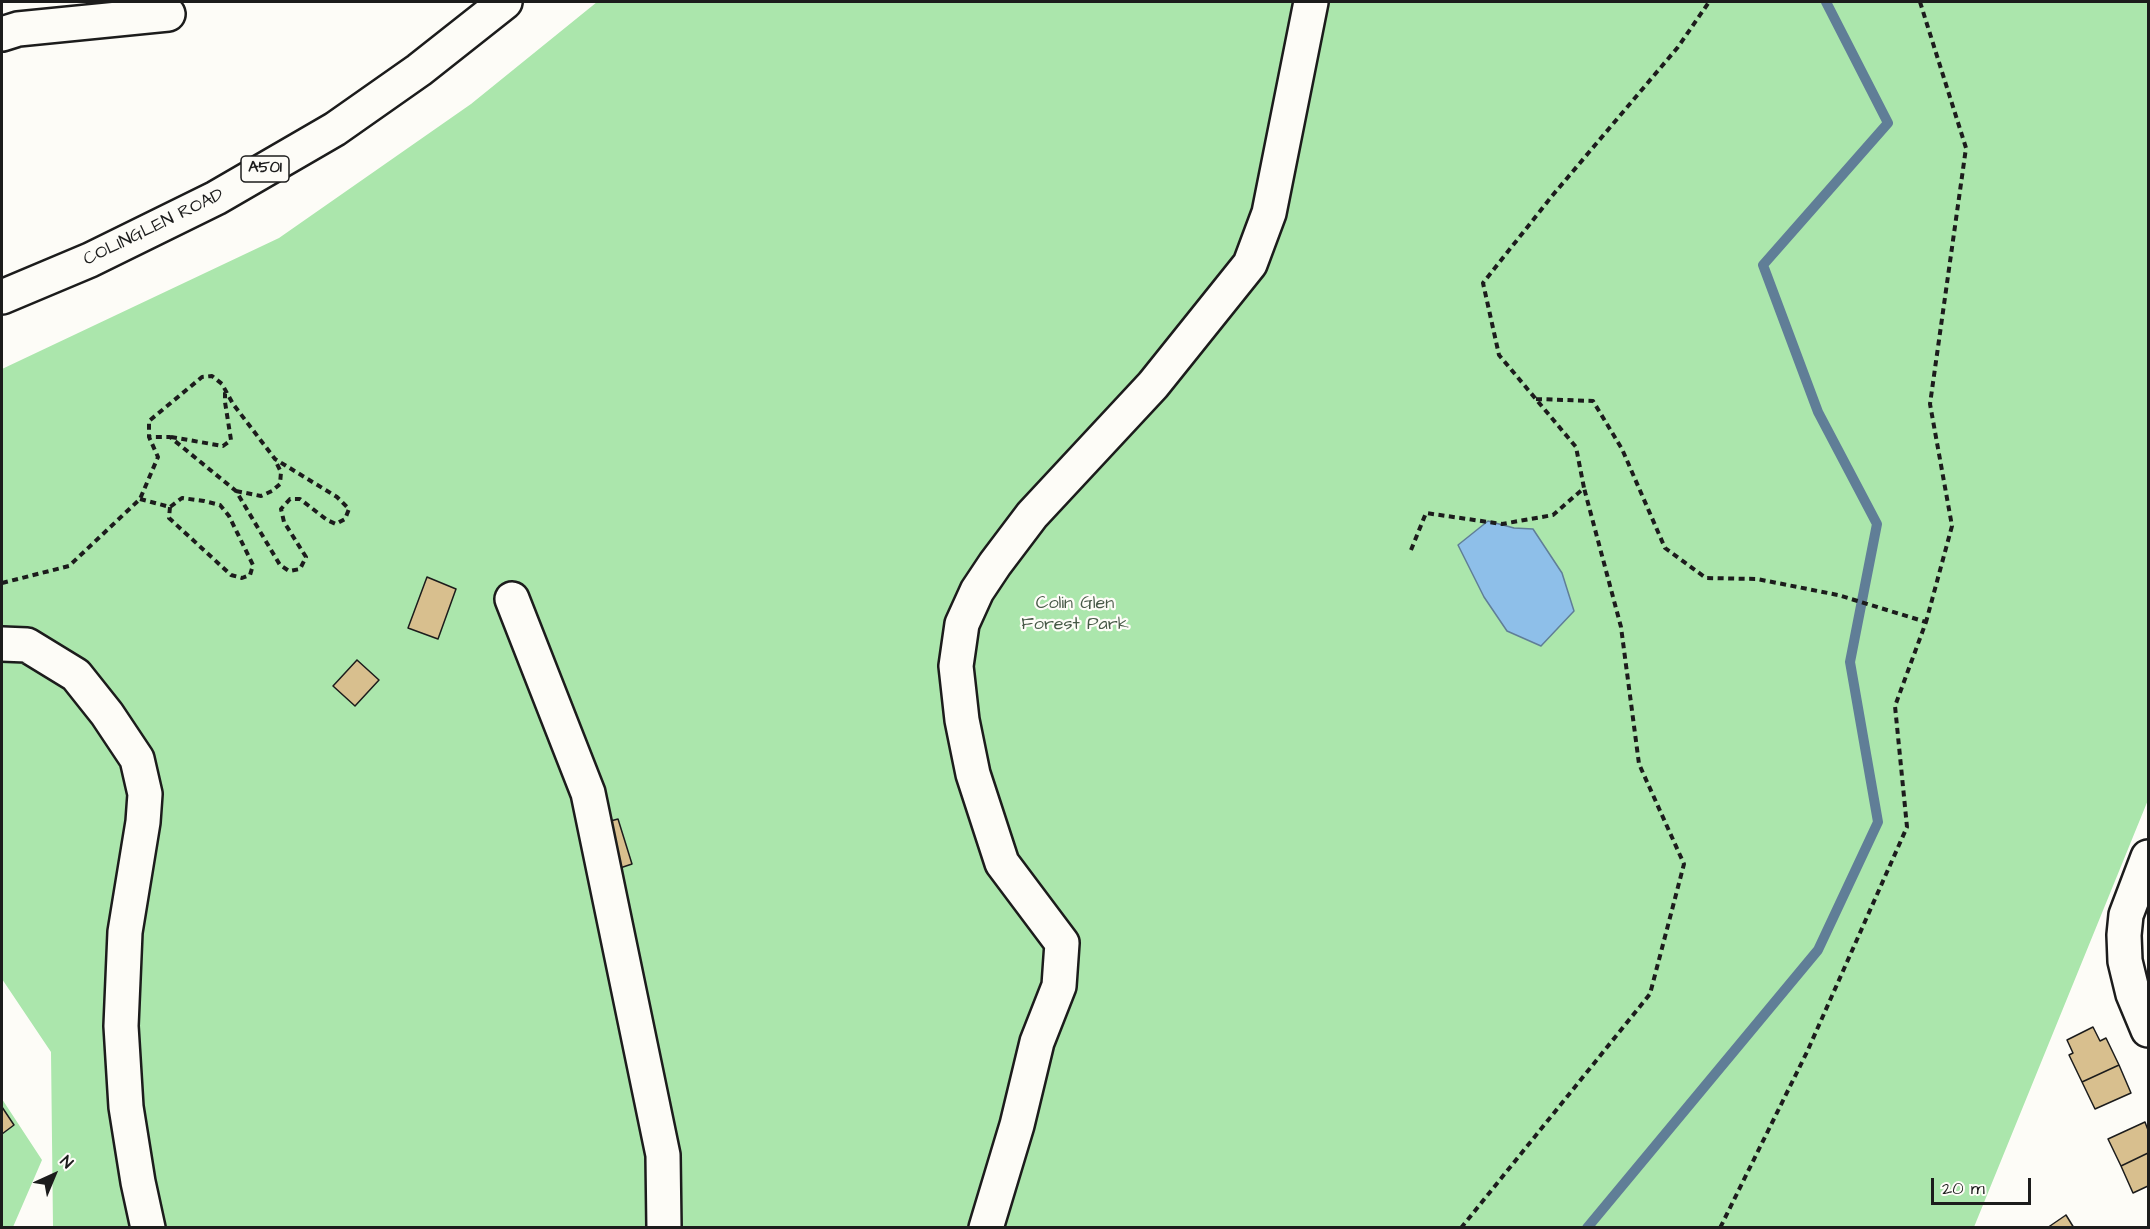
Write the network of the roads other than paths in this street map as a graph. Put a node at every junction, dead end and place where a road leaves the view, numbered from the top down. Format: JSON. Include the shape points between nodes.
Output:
{"nodes":[{"id":1,"x":505,"y":2,"type":"edge"},
{"id":2,"x":1311,"y":2,"type":"edge"},
{"id":3,"x":168,"y":14,"type":"dead end"},
{"id":4,"x":2,"y":34,"type":"edge"},
{"id":5,"x":2,"y":297,"type":"edge"},
{"id":6,"x":512,"y":599,"type":"dead end"},
{"id":7,"x":2,"y":644,"type":"edge"},
{"id":8,"x":2148,"y":856,"type":"edge"},
{"id":9,"x":2148,"y":1029,"type":"edge"},
{"id":10,"x":148,"y":1227,"type":"edge"},
{"id":11,"x":664,"y":1227,"type":"edge"},
{"id":12,"x":986,"y":1227,"type":"edge"}],
"edges":[{"from":1,"to":5,"type":"main road","name":"COLINGLEN ROAD","number":"A501","via":[[419,70],[335,129],[236,187],[90,260]]},
{"from":2,"to":12,"type":"main road","via":[[1269,213],[1250,264],[1153,385],[1032,515],[983,582],[962,624],[956,666],[962,720],[977,785],[1002,863],[1062,943],[1059,986],[1037,1042]]},
{"from":3,"to":4,"type":"main road","via":[[18,29]]},
{"from":6,"to":11,"type":"main road","via":[[588,793],[663,1155]]},
{"from":7,"to":10,"type":"main road","via":[[27,645],[76,675],[137,759],[145,794],[126,932],[121,1026],[126,1107]]},
{"from":8,"to":9,"type":"main road","via":[[2124,935],[2124,961]]}]}
